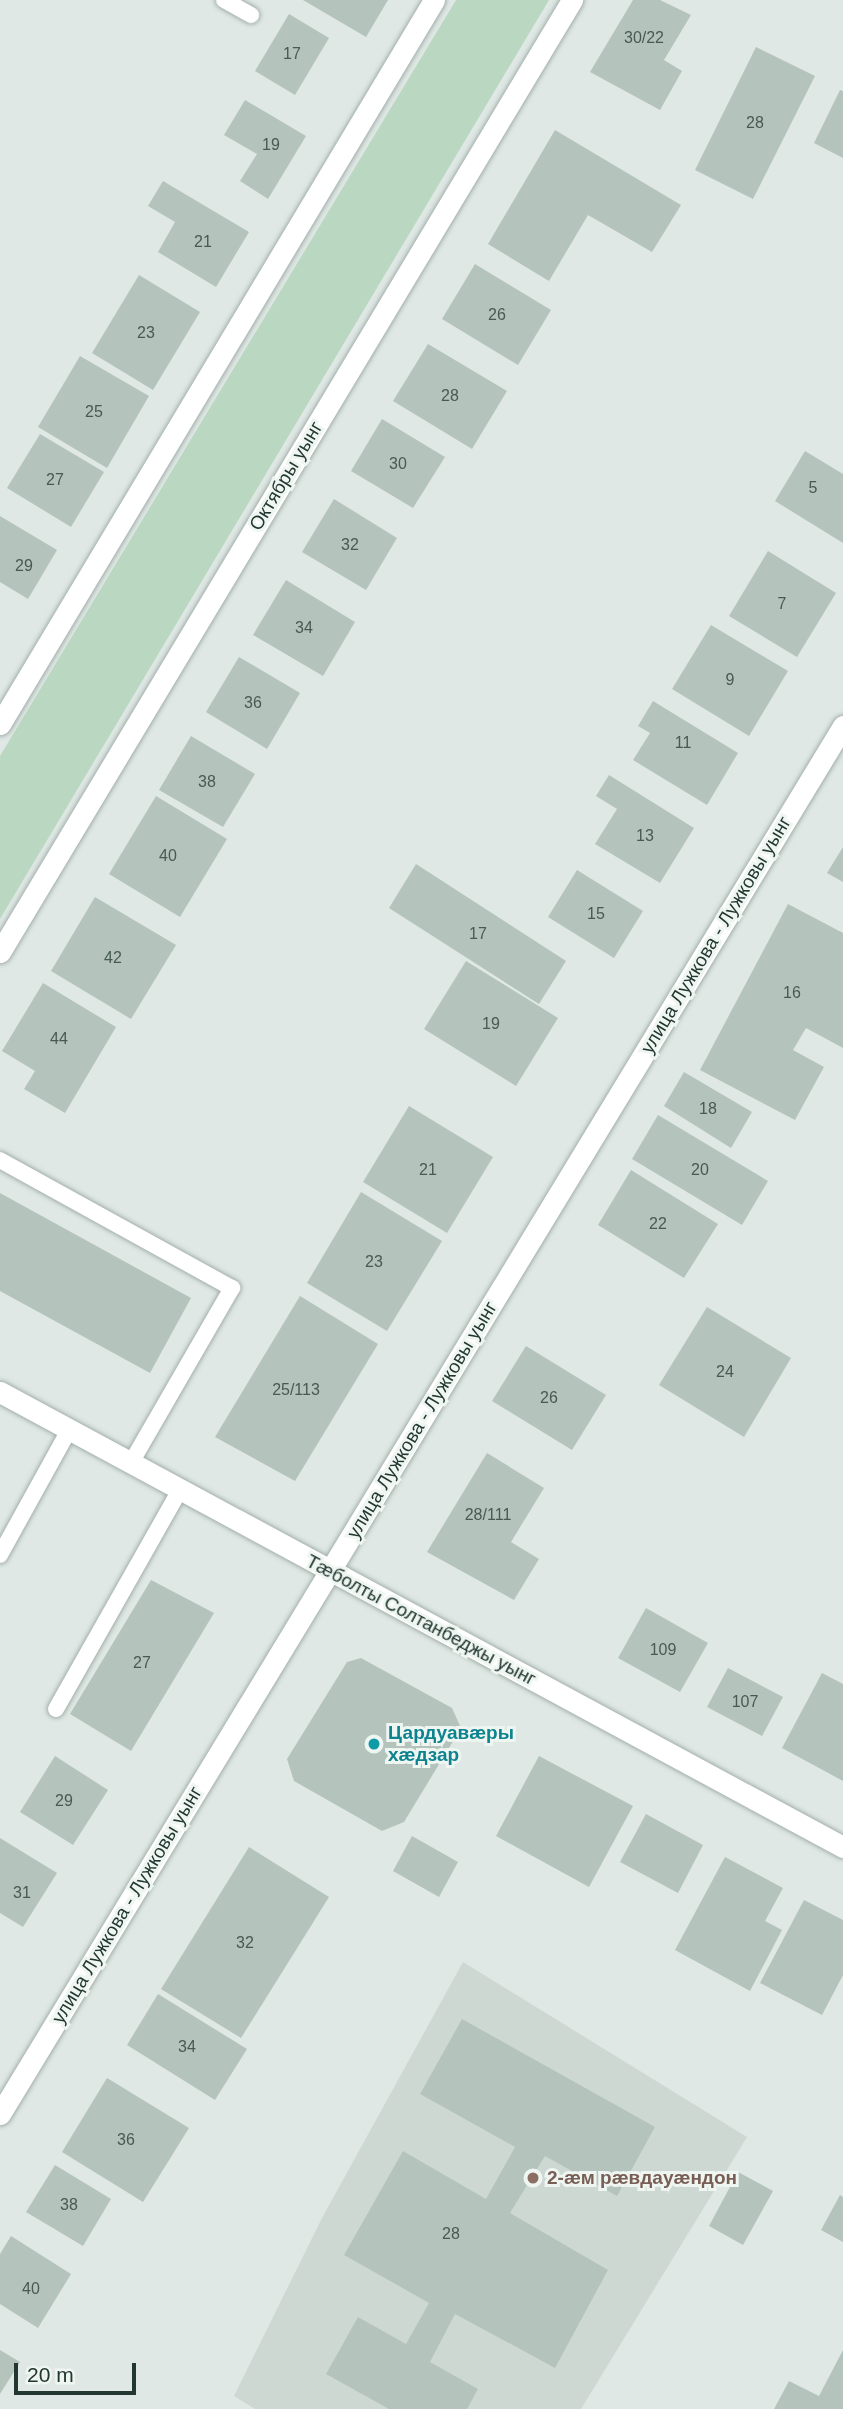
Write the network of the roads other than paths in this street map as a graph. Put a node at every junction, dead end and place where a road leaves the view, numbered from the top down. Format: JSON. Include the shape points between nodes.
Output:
{"nodes":[{"id":1,"x":224,"y":0,"type":"edge"},
{"id":2,"x":434,"y":0,"type":"edge"},
{"id":3,"x":572,"y":0,"type":"edge"},
{"id":4,"x":251,"y":15,"type":"dead end"},
{"id":5,"x":0,"y":724,"type":"edge"},
{"id":6,"x":841,"y":734,"type":"edge"},
{"id":7,"x":0,"y":952,"type":"edge"},
{"id":8,"x":0,"y":1160,"type":"edge"},
{"id":9,"x":0,"y":1392,"type":"edge"},
{"id":10,"x":69,"y":1430,"type":"junction"},
{"id":11,"x":131,"y":1463,"type":"junction"},
{"id":12,"x":180,"y":1490,"type":"junction"},
{"id":13,"x":0,"y":1555,"type":"edge"},
{"id":14,"x":330,"y":1572,"type":"junction"},
{"id":15,"x":56,"y":1709,"type":"dead end"},
{"id":16,"x":843,"y":1847,"type":"edge"},
{"id":17,"x":0,"y":2114,"type":"edge"}],
"edges":[{"from":1,"to":4,"type":"lane"},
{"from":2,"to":5,"type":"street"},
{"from":3,"to":7,"type":"street","name":"Октябры уынг"},
{"from":6,"to":14,"type":"street","name":"улица Лужкова - Лужковы уынг"},
{"from":8,"to":11,"type":"lane","via":[[232,1288]]},
{"from":9,"to":10,"type":"street","name":"Тæболты Солтанбеджы уынг"},
{"from":10,"to":11,"type":"street","name":"Тæболты Солтанбеджы уынг"},
{"from":10,"to":13,"type":"lane"},
{"from":11,"to":12,"type":"street","name":"Тæболты Солтанбеджы уынг"},
{"from":12,"to":14,"type":"street","name":"Тæболты Солтанбеджы уынг"},
{"from":12,"to":15,"type":"lane"},
{"from":14,"to":16,"type":"street","name":"Тæболты Солтанбеджы уынг"},
{"from":14,"to":17,"type":"street","name":"улица Лужкова - Лужковы уынг"}]}
